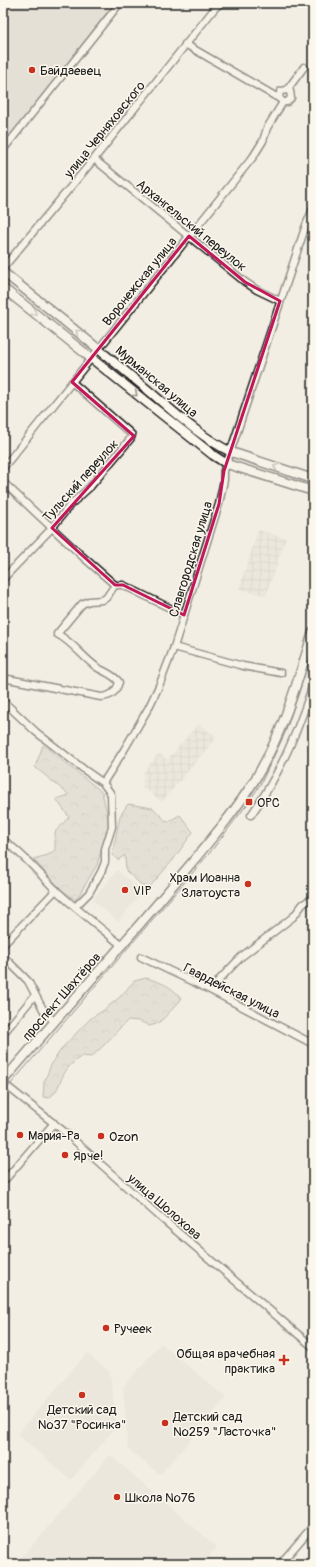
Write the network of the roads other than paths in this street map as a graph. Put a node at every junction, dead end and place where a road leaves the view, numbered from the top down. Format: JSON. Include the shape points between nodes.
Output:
{"nodes":[{"id":1,"x":120,"y":3,"type":"edge"},
{"id":2,"x":221,"y":3,"type":"edge"},
{"id":3,"x":185,"y":44,"type":"junction"},
{"id":4,"x":304,"y":67,"type":"dead end"},
{"id":5,"x":287,"y":90,"type":"junction"},
{"id":6,"x":282,"y":101,"type":"junction"},
{"id":7,"x":3,"y":150,"type":"edge"},
{"id":8,"x":94,"y":159,"type":"junction"},
{"id":9,"x":313,"y":208,"type":"edge"},
{"id":10,"x":189,"y":236,"type":"junction"},
{"id":11,"x":3,"y":268,"type":"edge"},
{"id":12,"x":3,"y":272,"type":"edge"},
{"id":13,"x":3,"y":288,"type":"edge"},
{"id":14,"x":280,"y":302,"type":"junction"},
{"id":15,"x":99,"y":348,"type":"junction"},
{"id":16,"x":91,"y":358,"type":"junction"},
{"id":17,"x":72,"y":382,"type":"junction"},
{"id":18,"x":231,"y":452,"type":"junction"},
{"id":19,"x":227,"y":464,"type":"junction"},
{"id":20,"x":3,"y":468,"type":"edge"},
{"id":21,"x":313,"y":479,"type":"edge"},
{"id":22,"x":3,"y":482,"type":"edge"},
{"id":23,"x":313,"y":491,"type":"edge"},
{"id":24,"x":52,"y":528,"type":"junction"},
{"id":25,"x":3,"y":579,"type":"edge"},
{"id":26,"x":115,"y":585,"type":"junction"},
{"id":27,"x":184,"y":615,"type":"junction"},
{"id":28,"x":313,"y":632,"type":"edge"},
{"id":29,"x":174,"y":647,"type":"junction"},
{"id":30,"x":281,"y":673,"type":"dead end"},
{"id":31,"x":3,"y":678,"type":"edge"},
{"id":32,"x":313,"y":686,"type":"edge"},
{"id":33,"x":3,"y":700,"type":"edge"},
{"id":34,"x":103,"y":782,"type":"junction"},
{"id":35,"x":251,"y":815,"type":"dead end"},
{"id":36,"x":3,"y":840,"type":"edge"},
{"id":37,"x":56,"y":890,"type":"junction"},
{"id":38,"x":313,"y":898,"type":"edge"},
{"id":39,"x":75,"y":907,"type":"junction"},
{"id":40,"x":3,"y":945,"type":"edge"},
{"id":41,"x":121,"y":946,"type":"junction"},
{"id":42,"x":3,"y":956,"type":"edge"},
{"id":43,"x":141,"y":957,"type":"dead end"},
{"id":44,"x":212,"y":991,"type":"junction"},
{"id":45,"x":35,"y":995,"type":"junction"},
{"id":46,"x":54,"y":1021,"type":"junction"},
{"id":47,"x":3,"y":1034,"type":"edge"},
{"id":48,"x":313,"y":1044,"type":"edge"},
{"id":49,"x":3,"y":1082,"type":"edge"},
{"id":50,"x":54,"y":1123,"type":"junction"},
{"id":51,"x":3,"y":1182,"type":"edge"},
{"id":52,"x":313,"y":1346,"type":"edge"},
{"id":53,"x":313,"y":1526,"type":"edge"},
{"id":54,"x":280,"y":1564,"type":"edge"}],
"edges":[{"from":1,"to":7,"type":"street"},
{"from":2,"to":3,"type":"street","name":"улица Черняховского"},
{"from":3,"to":6,"type":"street"},
{"from":3,"to":8,"type":"street","name":"улица Черняховского"},
{"from":4,"to":5,"type":"street","name":"Воронежская улица"},
{"from":5,"to":6,"type":"street","name":"Воронежская улица","via":[[281,91],[279,95]]},
{"from":5,"to":6,"type":"street","name":"Воронежская улица","via":[[290,92],[290,101]]},
{"from":6,"to":10,"type":"street","name":"Воронежская улица","via":[[253,157]]},
{"from":8,"to":10,"type":"street","name":"Архангельский переулок"},
{"from":8,"to":11,"type":"street","name":"улица Черняховского"},
{"from":9,"to":14,"type":"street","name":"Славгородская улица"},
{"from":10,"to":14,"type":"street","name":"Архангельский переулок","via":[[245,282]]},
{"from":10,"to":15,"type":"street","name":"Воронежская улица"},
{"from":15,"to":12,"type":"main road","name":"Мурманская улица","one_way":true},
{"from":13,"to":16,"type":"main road","name":"Мурманская улица","one_way":true},
{"from":14,"to":18,"type":"street","name":"Славгородская улица"},
{"from":15,"to":16,"type":"street","name":"Воронежская улица"},
{"from":15,"to":18,"type":"main road","name":"Мурманская улица","via":[[194,428]]},
{"from":16,"to":17,"type":"street","name":"Воронежская улица"},
{"from":16,"to":19,"type":"main road","name":"Мурманская улица","one_way":true,"via":[[213,456]]},
{"from":17,"to":20,"type":"street","name":"Воронежская улица"},
{"from":17,"to":24,"type":"street","name":"Тульский переулок","via":[[132,435],[90,487],[70,505]]},
{"from":18,"to":19,"type":"street","name":"Славгородская улица"},
{"from":21,"to":18,"type":"main road","name":"Мурманская улица","one_way":true},
{"from":19,"to":23,"type":"main road","name":"Мурманская улица"},
{"from":19,"to":27,"type":"street","name":"Славгородская улица","via":[[218,504]]},
{"from":22,"to":24,"type":"street"},
{"from":24,"to":25,"type":"street","name":"Тульский переулок"},
{"from":24,"to":26,"type":"street"},
{"from":26,"to":27,"type":"street","via":[[123,585]]},
{"from":26,"to":31,"type":"street","via":[[106,598],[82,604],[57,634],[73,644],[97,667],[116,678],[119,682],[115,692],[102,697]]},
{"from":27,"to":29,"type":"street","name":"Славгородская улица"},
{"from":28,"to":41,"type":"main road","name":"проспект Шахтёров","via":[[287,712],[254,780],[219,830]]},
{"from":29,"to":30,"type":"street","via":[[243,666]]},
{"from":29,"to":34,"type":"street","name":"Славгородская улица","via":[[149,708]]},
{"from":32,"to":35,"type":"street","via":[[283,759]]},
{"from":33,"to":34,"type":"street","via":[[36,732]]},
{"from":34,"to":39,"type":"street","via":[[110,794],[112,805],[112,827],[105,848],[105,862],[89,893]]},
{"from":36,"to":37,"type":"street"},
{"from":37,"to":39,"type":"street"},
{"from":37,"to":40,"type":"street"},
{"from":38,"to":44,"type":"street","via":[[303,904],[293,917],[241,957]]},
{"from":39,"to":41,"type":"street"},
{"from":41,"to":46,"type":"main road","name":"проспект Шахтёров"},
{"from":42,"to":45,"type":"street","via":[[28,981]]},
{"from":43,"to":44,"type":"street","name":"Гвардейская улица"},
{"from":44,"to":48,"type":"street","name":"Гвардейская улица"},
{"from":45,"to":46,"type":"street","via":[[45,1013]]},
{"from":45,"to":47,"type":"street"},
{"from":46,"to":49,"type":"main road","name":"проспект Шахтёров"},
{"from":49,"to":50,"type":"street","name":"улица Шолохова"},
{"from":50,"to":51,"type":"street"},
{"from":50,"to":52,"type":"street","name":"улица Шолохова"},
{"from":53,"to":54,"type":"street"}]}
